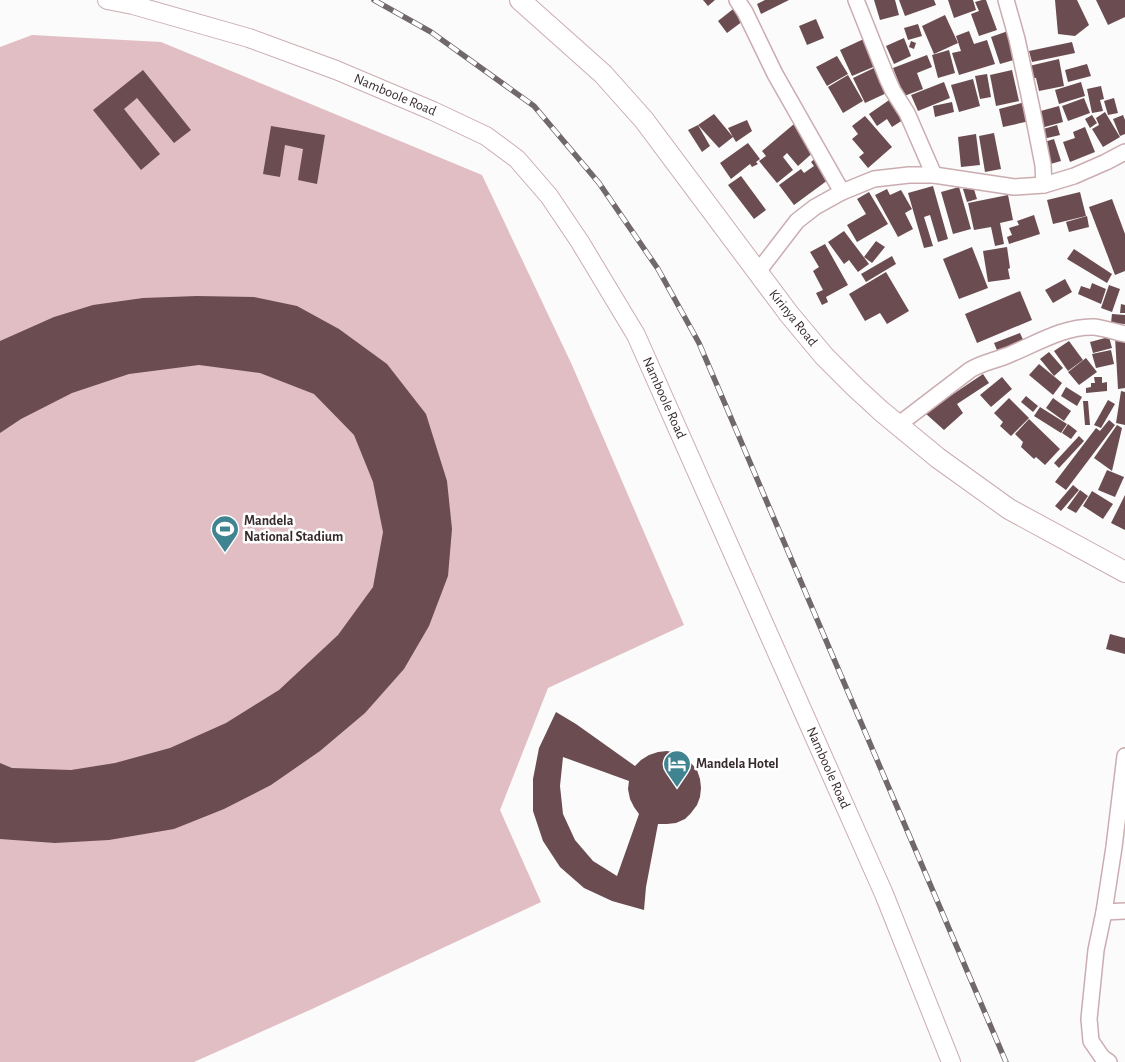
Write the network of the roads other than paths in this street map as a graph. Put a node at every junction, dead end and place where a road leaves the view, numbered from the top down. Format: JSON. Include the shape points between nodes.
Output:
{"nodes":[{"id":1,"x":107,"y":0,"type":"edge"},
{"id":2,"x":520,"y":0,"type":"edge"},
{"id":3,"x":737,"y":0,"type":"edge"},
{"id":4,"x":856,"y":0,"type":"edge"},
{"id":5,"x":1006,"y":0,"type":"edge"},
{"id":6,"x":1125,"y":152,"type":"edge"},
{"id":7,"x":934,"y":175,"type":"junction"},
{"id":8,"x":1044,"y":185,"type":"junction"},
{"id":9,"x":842,"y":192,"type":"junction"},
{"id":10,"x":758,"y":273,"type":"junction"},
{"id":11,"x":1125,"y":334,"type":"edge"},
{"id":12,"x":898,"y":425,"type":"junction"},
{"id":13,"x":1125,"y":572,"type":"edge"},
{"id":14,"x":1125,"y":756,"type":"edge"},
{"id":15,"x":1125,"y":911,"type":"edge"},
{"id":16,"x":1104,"y":912,"type":"junction"},
{"id":17,"x":950,"y":1062,"type":"edge"},
{"id":18,"x":1109,"y":1062,"type":"edge"}],
"edges":[{"from":1,"to":17,"type":"street","name":"Namboole Road","via":[[249,38],[336,70],[433,112],[486,136],[518,159],[549,196],[636,335],[884,894]]},
{"from":2,"to":10,"type":"main road","name":"Kirinya Road","via":[[604,74],[644,120]]},
{"from":3,"to":9,"type":"street"},
{"from":4,"to":7,"type":"street","via":[[887,78],[907,113]]},
{"from":5,"to":8,"type":"street","via":[[1032,109]]},
{"from":6,"to":8,"type":"street","via":[[1074,176]]},
{"from":7,"to":8,"type":"street","via":[[1014,187]]},
{"from":7,"to":9,"type":"street","via":[[874,179]]},
{"from":9,"to":10,"type":"street","via":[[797,221]]},
{"from":10,"to":12,"type":"main road","name":"Kirinya Road","via":[[824,356]]},
{"from":11,"to":12,"type":"street","via":[[1095,327],[1078,329],[979,365]]},
{"from":12,"to":13,"type":"main road","name":"Kirinya Road","via":[[1009,509]]},
{"from":14,"to":16,"type":"street"},
{"from":15,"to":16,"type":"street"},
{"from":16,"to":18,"type":"street","via":[[1096,950],[1089,1019],[1091,1041]]}]}
